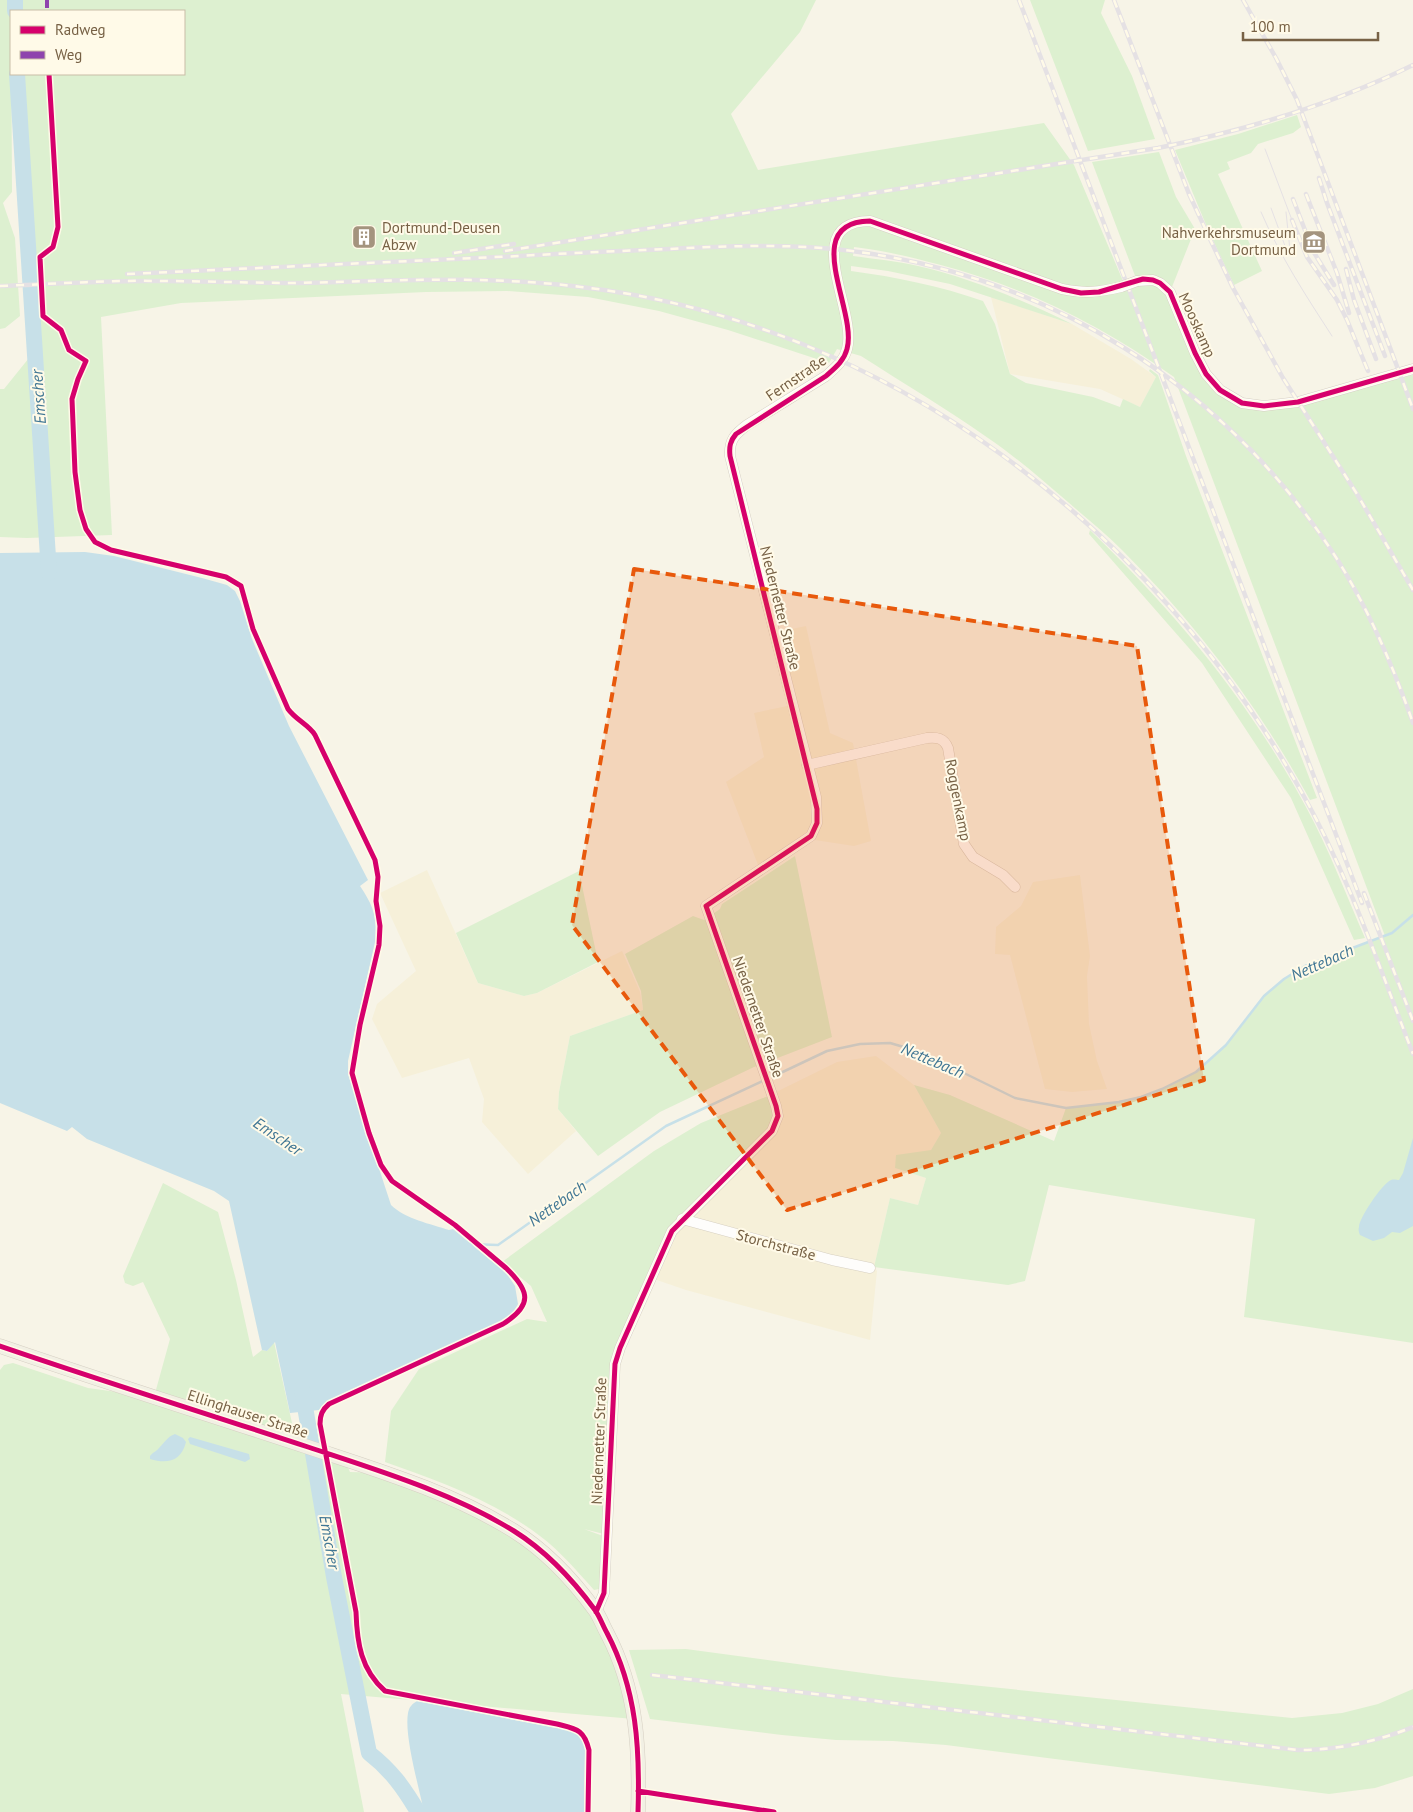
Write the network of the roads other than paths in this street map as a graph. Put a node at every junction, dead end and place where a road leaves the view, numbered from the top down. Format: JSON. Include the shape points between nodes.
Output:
{"nodes":[{"id":1,"x":840,"y":230,"type":"joint"},
{"id":2,"x":1413,"y":369,"type":"edge"},
{"id":3,"x":730,"y":443,"type":"joint"},
{"id":4,"x":807,"y":765,"type":"junction"},
{"id":5,"x":1015,"y":887,"type":"dead end"},
{"id":6,"x":682,"y":1220,"type":"junction"},
{"id":7,"x":870,"y":1268,"type":"dead end"},
{"id":8,"x":1,"y":1349,"type":"edge"},
{"id":9,"x":596,"y":1612,"type":"junction"},
{"id":10,"x":638,"y":1812,"type":"edge"}],
"edges":[{"from":1,"to":2,"type":"street","name":"Mooskamp","bridge":true,"via":[[851,223],[870,221],[1081,293],[1153,280],[1170,292],[1206,374],[1220,390],[1242,402],[1264,406],[1298,402]]},
{"from":1,"to":3,"type":"street","name":"Fernstraße","via":[[834,246],[834,263],[848,326],[844,356],[826,376],[747,425]]},
{"from":3,"to":4,"type":"street","name":"Niedernetter Straße","via":[[730,456]]},
{"from":4,"to":5,"type":"street","name":"Roggenkamp","via":[[927,738],[943,740],[948,748],[964,844],[973,857],[1003,875]]},
{"from":4,"to":6,"type":"street","name":"Niedernetter Straße","via":[[817,809],[817,822],[810,836],[706,906],[778,1116],[772,1131]]},
{"from":6,"to":7,"type":"street","name":"Storchstraße"},
{"from":6,"to":9,"type":"street","name":"Niedernetter Straße","via":[[666,1240],[615,1364],[604,1593]]},
{"from":8,"to":9,"type":"main road","name":"Ellinghauser Straße","via":[[344,1459],[458,1502],[534,1544],[567,1575]]},
{"from":9,"to":10,"type":"main road","name":"Ellinghauser Straße","via":[[615,1648],[630,1693],[637,1739]]}]}
